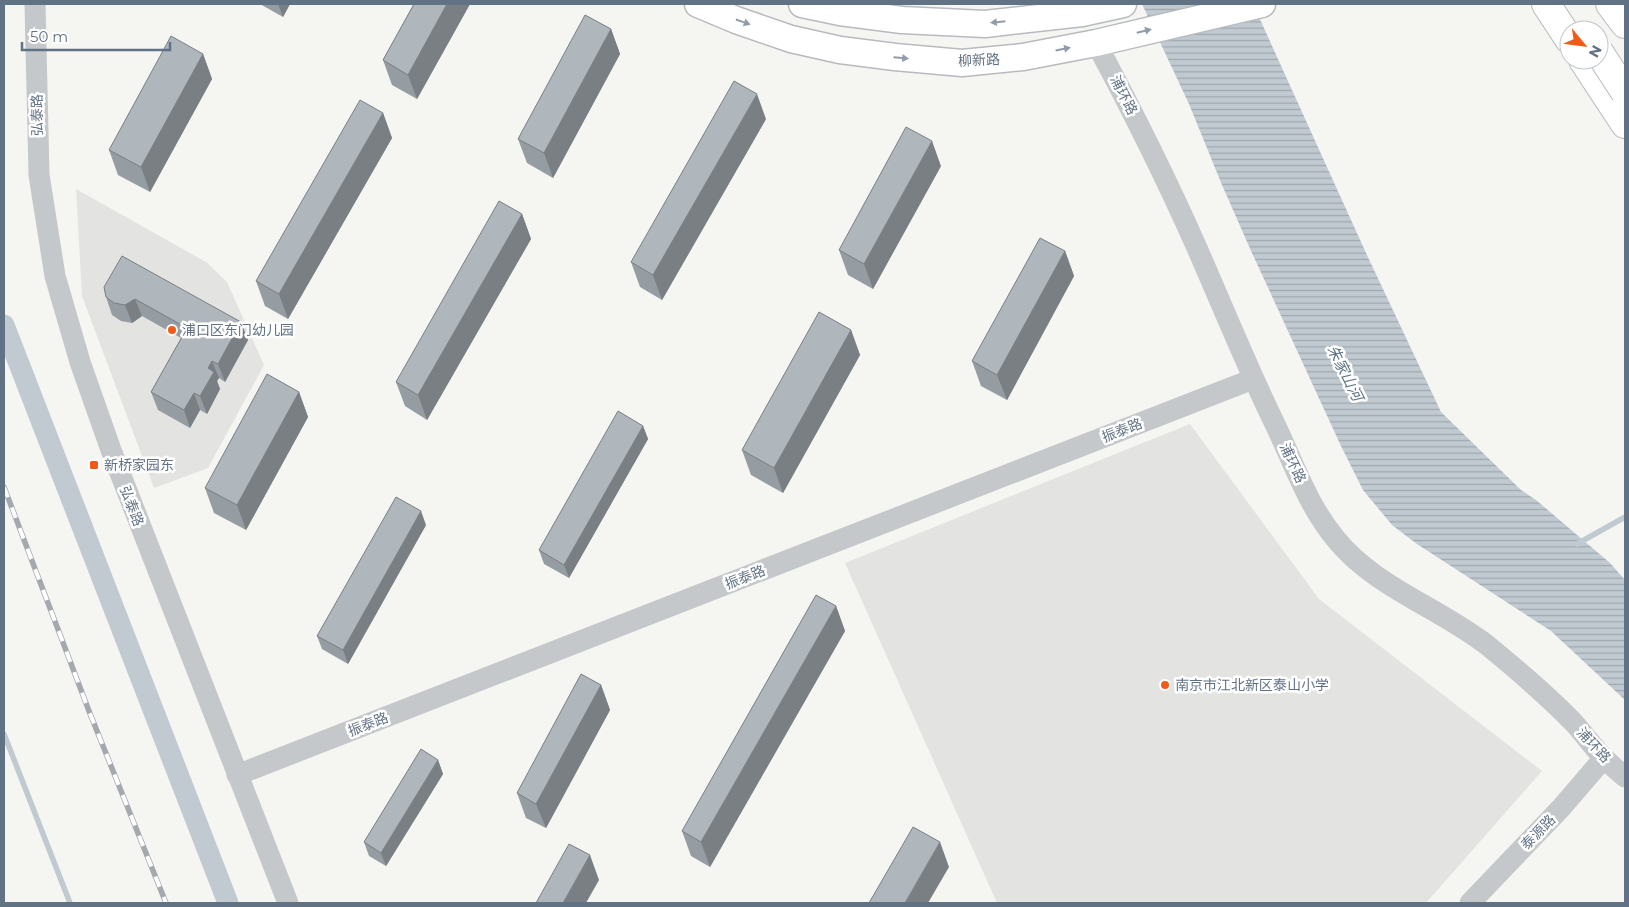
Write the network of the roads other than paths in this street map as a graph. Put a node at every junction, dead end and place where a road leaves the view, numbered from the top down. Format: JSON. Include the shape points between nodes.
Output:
{"nodes":[{"id":1,"x":35,"y":4,"type":"edge"},
{"id":2,"x":698,"y":4,"type":"edge"},
{"id":3,"x":802,"y":4,"type":"edge"},
{"id":4,"x":1123,"y":4,"type":"edge"},
{"id":5,"x":1262,"y":4,"type":"edge"},
{"id":6,"x":1546,"y":4,"type":"edge"},
{"id":7,"x":1550,"y":4,"type":"edge"},
{"id":8,"x":1566,"y":4,"type":"edge"},
{"id":9,"x":1610,"y":4,"type":"edge"},
{"id":10,"x":1080,"y":8,"type":"edge"},
{"id":11,"x":1567,"y":20,"type":"edge"},
{"id":12,"x":1578,"y":20,"type":"edge"},
{"id":13,"x":1559,"y":23,"type":"edge"},
{"id":14,"x":1625,"y":24,"type":"edge"},
{"id":15,"x":1096,"y":42,"type":"junction"},
{"id":16,"x":1609,"y":65,"type":"edge"},
{"id":17,"x":1609,"y":67,"type":"edge"},
{"id":18,"x":1590,"y":70,"type":"edge"},
{"id":19,"x":1625,"y":85,"type":"edge"},
{"id":20,"x":1625,"y":92,"type":"edge"},
{"id":21,"x":1625,"y":124,"type":"edge"},
{"id":22,"x":1253,"y":379,"type":"junction"},
{"id":23,"x":1604,"y":758,"type":"junction"},
{"id":24,"x":237,"y":775,"type":"junction"},
{"id":25,"x":1625,"y":777,"type":"edge"},
{"id":26,"x":288,"y":903,"type":"edge"},
{"id":27,"x":1470,"y":903,"type":"edge"}],
"edges":[{"from":1,"to":24,"type":"street","name":"弘泰路","via":[[39,175],[55,276],[80,362],[111,450]]},
{"from":2,"to":15,"type":"main road","name":"柳新路","one_way":true,"via":[[791,38],[840,50],[895,57],[962,63],[1023,57]]},
{"from":10,"to":3,"type":"main road","one_way":true,"via":[[985,24],[902,20]]},
{"from":4,"to":10,"type":"main road"},
{"from":15,"to":5,"type":"main road","name":"柳新路","one_way":true},
{"from":6,"to":13,"type":"highway"},
{"from":7,"to":11,"type":"main road"},
{"from":8,"to":12,"type":"highway"},
{"from":9,"to":14,"type":"highway"},
{"from":15,"to":22,"type":"street","name":"浦环路","via":[[1170,189]]},
{"from":16,"to":19,"type":"main road"},
{"from":17,"to":20,"type":"highway","bridge":true},
{"from":18,"to":21,"type":"highway"},
{"from":22,"to":23,"type":"street","name":"浦环路","via":[[1313,504],[1335,538],[1357,561],[1381,579],[1486,644],[1573,722]]},
{"from":22,"to":24,"type":"street","name":"振泰路"},
{"from":23,"to":25,"type":"street","name":"浦环路"},
{"from":23,"to":27,"type":"street","name":"泰源路"},
{"from":24,"to":26,"type":"street","name":"弘泰路"}]}
